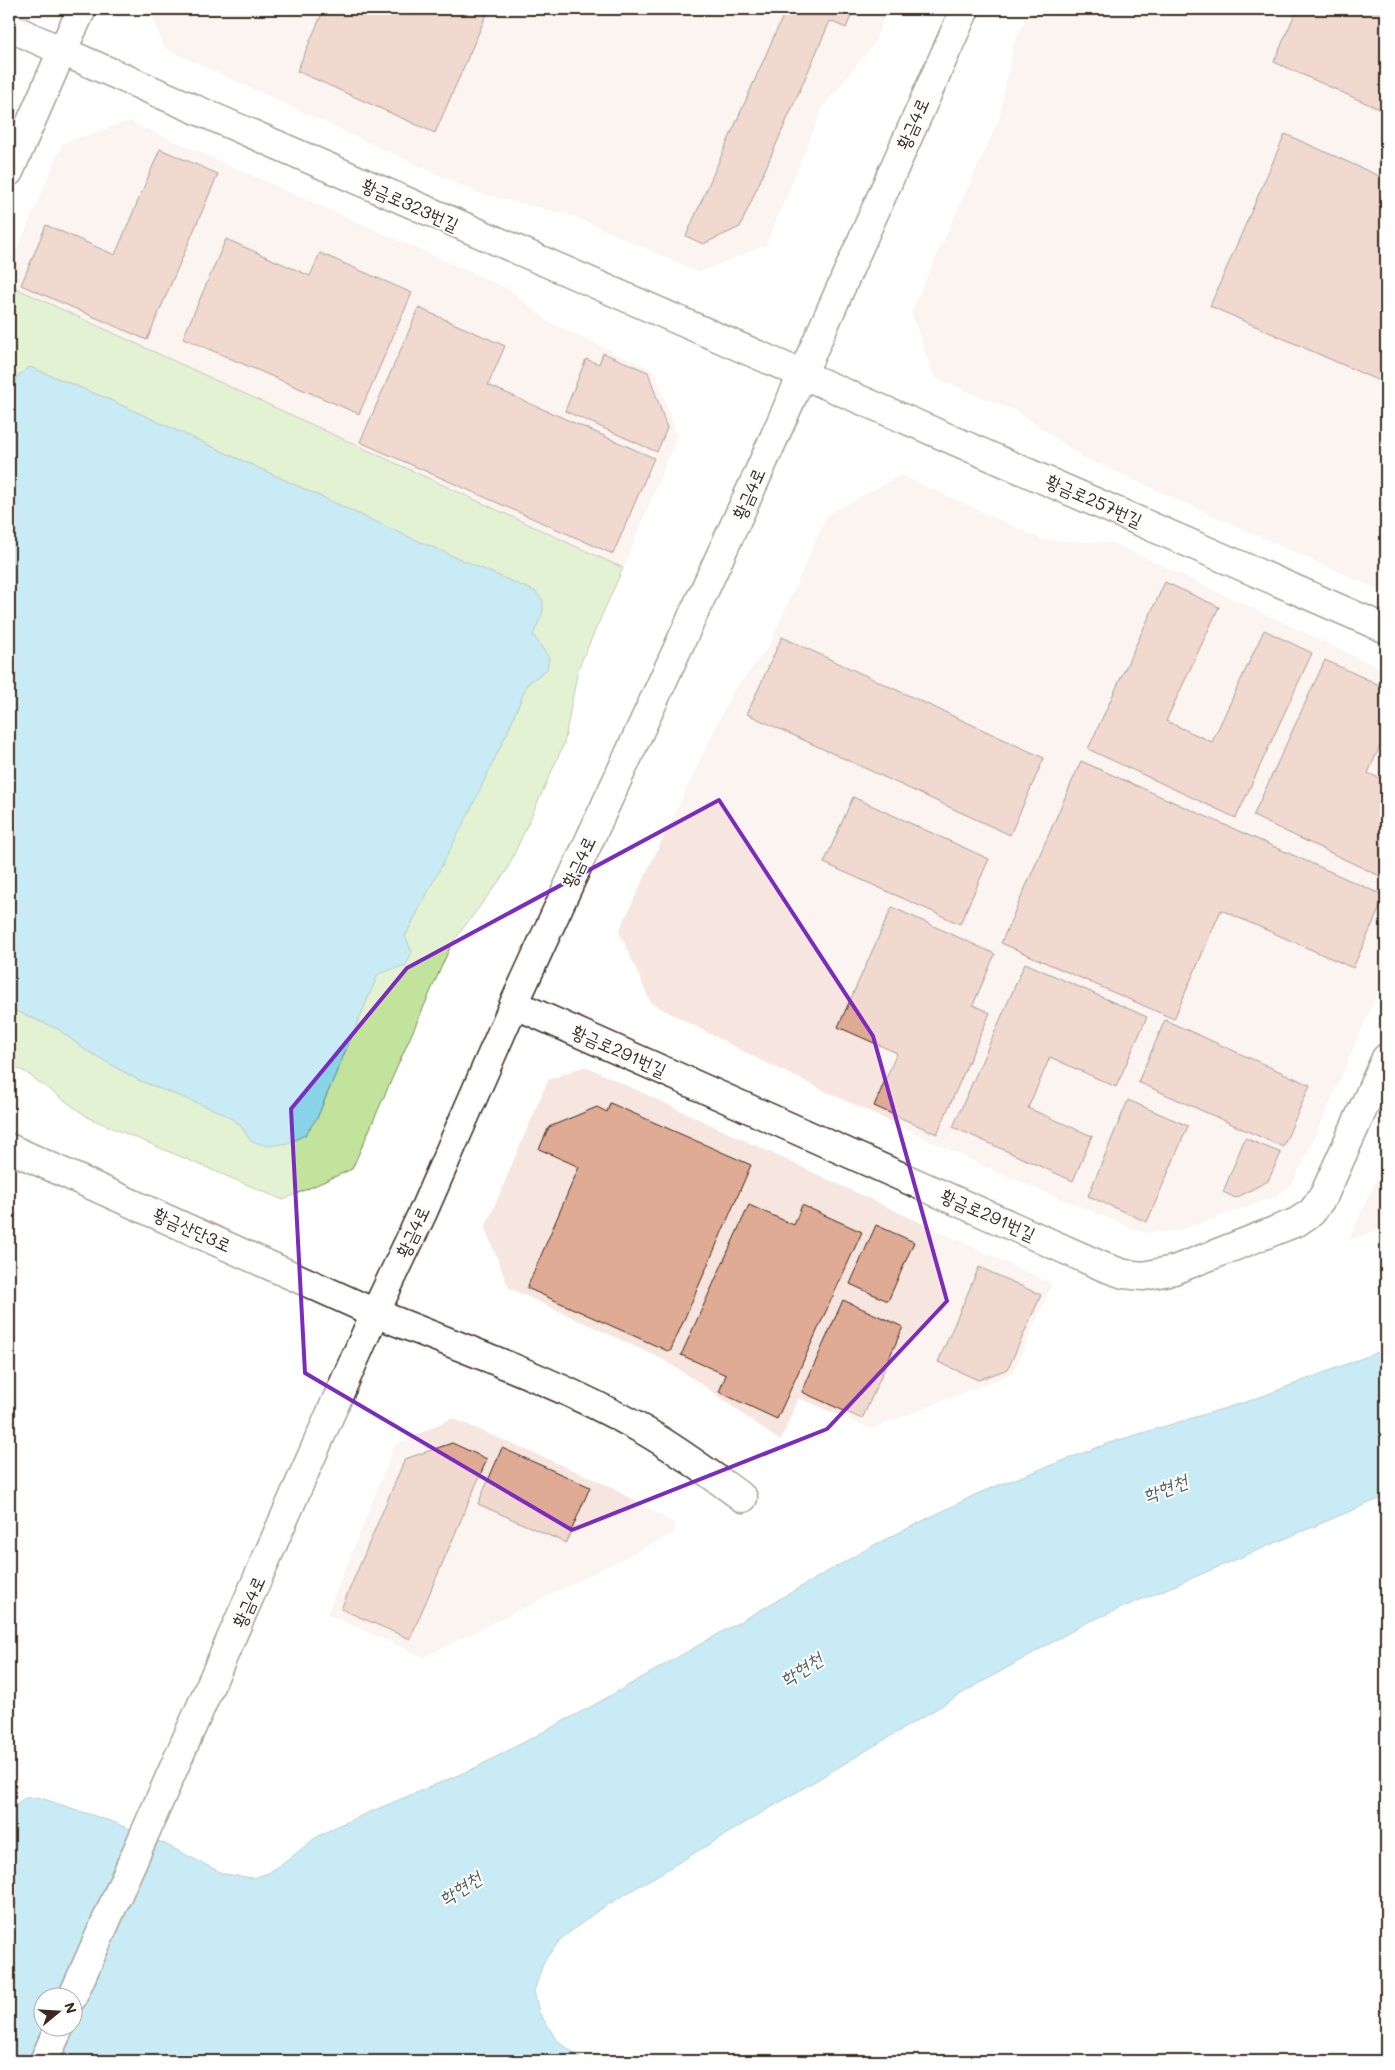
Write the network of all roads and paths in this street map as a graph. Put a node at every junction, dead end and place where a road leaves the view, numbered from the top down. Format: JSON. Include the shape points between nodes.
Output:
{"nodes":[{"id":1,"x":82,"y":9,"type":"edge"},
{"id":2,"x":965,"y":9,"type":"edge"},
{"id":3,"x":9,"y":27,"type":"edge"},
{"id":4,"x":62,"y":51,"type":"junction"},
{"id":5,"x":9,"y":172,"type":"edge"},
{"id":6,"x":802,"y":374,"type":"junction"},
{"id":7,"x":1386,"y":629,"type":"edge"},
{"id":8,"x":514,"y":1004,"type":"junction"},
{"id":9,"x":1386,"y":1058,"type":"edge"},
{"id":10,"x":9,"y":1148,"type":"edge"},
{"id":11,"x":375,"y":1312,"type":"junction"},
{"id":12,"x":743,"y":1498,"type":"dead end"},
{"id":13,"x":76,"y":1988,"type":"edge"},
{"id":14,"x":54,"y":2038,"type":"edge"},
{"id":15,"x":44,"y":2061,"type":"edge"}],
"edges":[{"from":1,"to":4,"type":"street"},
{"from":2,"to":6,"type":"street","name":"황금4로"},
{"from":3,"to":4,"type":"street","name":"황금로323번길"},
{"from":4,"to":5,"type":"street"},
{"from":4,"to":6,"type":"street","name":"황금로323번길"},
{"from":6,"to":7,"type":"street","name":"황금로257번길"},
{"from":6,"to":8,"type":"street","name":"황금4로"},
{"from":8,"to":9,"type":"street","name":"황금로291번길","via":[[1104,1266],[1124,1274],[1143,1276],[1174,1270],[1276,1231],[1312,1212],[1324,1195]]},
{"from":8,"to":11,"type":"street","name":"황금4로","via":[[423,1212]]},
{"from":10,"to":11,"type":"street","name":"황금산단3로"},
{"from":11,"to":12,"type":"street","name":"황금산단3로","via":[[592,1404],[642,1430]]},
{"from":11,"to":13,"type":"street","name":"황금4로"},
{"from":14,"to":15,"type":"street"}]}
